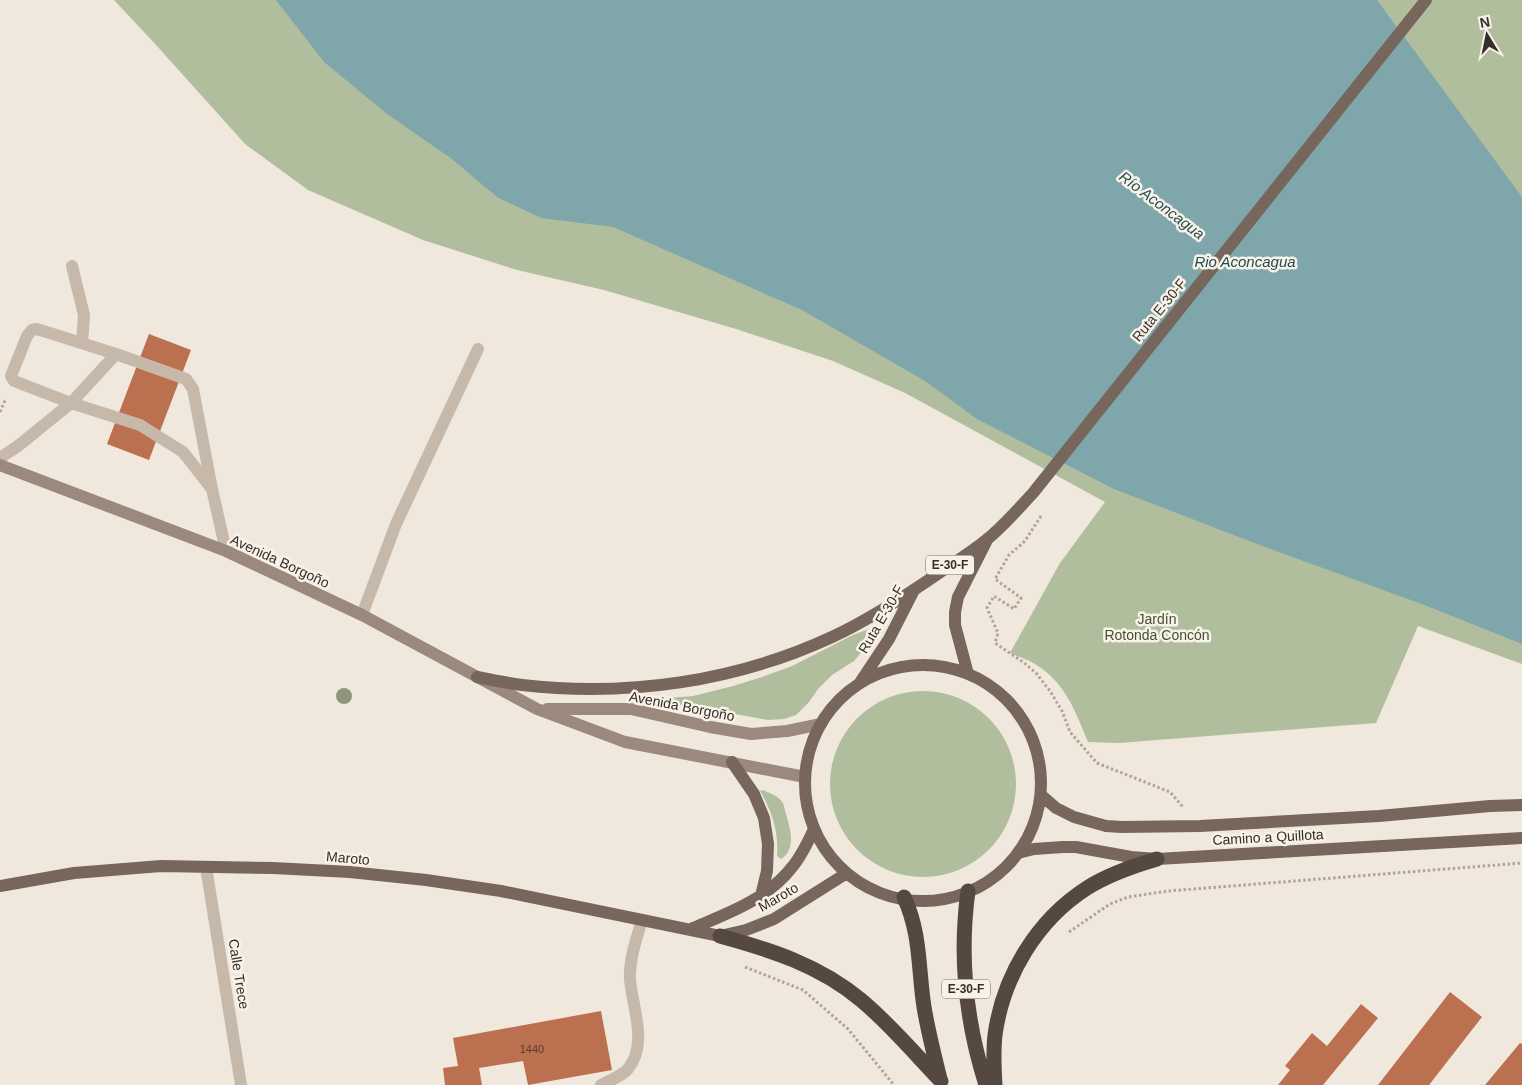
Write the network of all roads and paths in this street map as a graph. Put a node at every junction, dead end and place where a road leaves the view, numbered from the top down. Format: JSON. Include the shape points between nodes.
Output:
{"nodes":[{"id":1,"x":1426,"y":0,"type":"edge"},
{"id":2,"x":72,"y":266,"type":"dead end"},
{"id":3,"x":82,"y":343,"type":"junction"},
{"id":4,"x":478,"y":349,"type":"dead end"},
{"id":5,"x":116,"y":354,"type":"junction"},
{"id":6,"x":71,"y":403,"type":"junction"},
{"id":7,"x":0,"y":458,"type":"edge"},
{"id":8,"x":0,"y":466,"type":"edge"},
{"id":9,"x":212,"y":489,"type":"junction"},
{"id":10,"x":1033,"y":493,"type":"junction"},
{"id":11,"x":986,"y":540,"type":"junction"},
{"id":12,"x":226,"y":551,"type":"junction"},
{"id":13,"x":914,"y":590,"type":"junction"},
{"id":14,"x":362,"y":616,"type":"junction"},
{"id":15,"x":968,"y":674,"type":"junction"},
{"id":16,"x":477,"y":677,"type":"junction"},
{"id":17,"x":858,"y":685,"type":"junction"},
{"id":18,"x":536,"y":709,"type":"junction"},
{"id":19,"x":821,"y":724,"type":"junction"},
{"id":20,"x":732,"y":762,"type":"junction"},
{"id":21,"x":805,"y":776,"type":"junction"},
{"id":22,"x":1041,"y":795,"type":"junction"},
{"id":23,"x":1522,"y":805,"type":"edge"},
{"id":24,"x":1200,"y":826,"type":"junction"},
{"id":25,"x":814,"y":829,"type":"junction"},
{"id":26,"x":1522,"y":838,"type":"edge"},
{"id":27,"x":1018,"y":853,"type":"junction"},
{"id":28,"x":1157,"y":859,"type":"junction"},
{"id":29,"x":1522,"y":864,"type":"edge"},
{"id":30,"x":206,"y":867,"type":"junction"},
{"id":31,"x":847,"y":873,"type":"junction"},
{"id":32,"x":0,"y":886,"type":"edge"},
{"id":33,"x":968,"y":891,"type":"junction"},
{"id":34,"x":761,"y":896,"type":"junction"},
{"id":35,"x":904,"y":897,"type":"junction"},
{"id":36,"x":642,"y":920,"type":"junction"},
{"id":37,"x":690,"y":929,"type":"junction"},
{"id":38,"x":1067,"y":934,"type":"dead end"},
{"id":39,"x":720,"y":936,"type":"junction"},
{"id":40,"x":736,"y":965,"type":"dead end"},
{"id":41,"x":942,"y":1083,"type":"edge"},
{"id":42,"x":242,"y":1085,"type":"edge"},
{"id":43,"x":601,"y":1085,"type":"edge"},
{"id":44,"x":894,"y":1085,"type":"edge"},
{"id":45,"x":986,"y":1085,"type":"edge"},
{"id":46,"x":995,"y":1085,"type":"edge"}],
"edges":[{"from":1,"to":10,"type":"main road","name":"Ruta E-30-F","number":"E-30-F"},
{"from":2,"to":3,"type":"street","via":[[84,315]]},
{"from":3,"to":5,"type":"street"},
{"from":3,"to":6,"type":"street","via":[[32,330],[11,372],[14,381]]},
{"from":4,"to":14,"type":"street","via":[[396,524]]},
{"from":5,"to":6,"type":"street"},
{"from":5,"to":9,"type":"street","via":[[186,380],[193,389]]},
{"from":6,"to":7,"type":"street"},
{"from":6,"to":9,"type":"street","via":[[140,425],[183,452]]},
{"from":8,"to":12,"type":"main road","name":"Avenida Borgoño"},
{"from":9,"to":12,"type":"street"},
{"from":10,"to":11,"type":"main road","name":"Ruta E-30-F","number":"E-30-F"},
{"from":10,"to":24,"type":"path","via":[[1047,506],[1025,541],[1009,555],[995,579],[1021,598],[1014,609],[994,596],[987,608],[998,633],[995,643],[1036,673],[1062,711],[1070,732],[1097,763],[1170,792]]},
{"from":11,"to":13,"type":"main road","name":"Ruta E-30-F","number":"E-30-F"},
{"from":11,"to":15,"type":"main road","name":"Ruta E-30-F","number":"E-30-F","via":[[958,597],[955,612],[955,626]]},
{"from":12,"to":14,"type":"main road","name":"Avenida Borgoño"},
{"from":13,"to":16,"type":"main road","via":[[832,637],[788,655],[700,680],[610,689],[521,685]]},
{"from":13,"to":17,"type":"main road","name":"Ruta E-30-F","number":"E-30-F","via":[[889,639]]},
{"from":14,"to":16,"type":"main road","name":"Avenida Borgoño"},
{"from":15,"to":17,"type":"main road","number":"E-30-F","via":[[950,668],[912,665],[875,675]]},
{"from":15,"to":22,"type":"main road","number":"E-30-F","via":[[994,688],[1026,725],[1036,747]]},
{"from":16,"to":18,"type":"main road","name":"Avenida Borgoño"},
{"from":17,"to":19,"type":"main road","number":"E-30-F","via":[[837,702]]},
{"from":18,"to":19,"type":"main road","name":"Avenida Borgoño","via":[[631,709],[751,734]]},
{"from":18,"to":20,"type":"main road","name":"Avenida Borgoño","via":[[626,742]]},
{"from":19,"to":21,"type":"main road","number":"E-30-F","via":[[810,749]]},
{"from":20,"to":21,"type":"main road","name":"Avenida Borgoño"},
{"from":20,"to":34,"type":"main road","via":[[754,794],[764,818],[768,844],[767,871]]},
{"from":21,"to":25,"type":"main road","number":"E-30-F","via":[[807,804]]},
{"from":22,"to":24,"type":"main road","name":"Camino a Quillota","via":[[1074,817],[1106,826]]},
{"from":22,"to":27,"type":"main road","number":"E-30-F","via":[[1037,816]]},
{"from":23,"to":24,"type":"main road","name":"Camino a Quillota"},
{"from":25,"to":31,"type":"main road","number":"E-30-F","via":[[833,860]]},
{"from":25,"to":34,"type":"main road","name":"Maroto","via":[[793,867]]},
{"from":26,"to":28,"type":"main road","name":"Camino a Quillota"},
{"from":27,"to":28,"type":"main road","name":"Camino a Quillota","via":[[1063,846]]},
{"from":27,"to":33,"type":"main road","number":"E-30-F","via":[[1003,870]]},
{"from":28,"to":46,"type":"highway","via":[[1125,869],[1087,888],[1048,921],[1032,941],[1007,986],[1000,1010],[993,1062]]},
{"from":29,"to":38,"type":"path","via":[[1168,891],[1128,897],[1110,904]]},
{"from":30,"to":32,"type":"main road","name":"Maroto","via":[[121,868]]},
{"from":30,"to":36,"type":"main road","name":"Maroto","via":[[350,872],[426,880],[519,894]]},
{"from":30,"to":42,"type":"street","name":"Calle Trece"},
{"from":31,"to":35,"type":"main road","number":"E-30-F","via":[[877,891]]},
{"from":31,"to":39,"type":"main road","name":"Maroto","via":[[774,919]]},
{"from":33,"to":35,"type":"main road","number":"E-30-F","via":[[941,899]]},
{"from":33,"to":45,"type":"highway","number":"E-30-F","via":[[964,971],[971,1029]]},
{"from":34,"to":37,"type":"main road","name":"Maroto"},
{"from":35,"to":41,"type":"highway","number":"E-30-F","via":[[918,939],[924,1007]]},
{"from":36,"to":37,"type":"main road","name":"Maroto"},
{"from":36,"to":43,"type":"street","via":[[632,951],[630,979],[638,1025],[637,1052],[627,1070]]},
{"from":37,"to":39,"type":"main road","name":"Maroto"},
{"from":39,"to":41,"type":"highway","via":[[778,953],[837,982],[881,1018]]},
{"from":40,"to":44,"type":"path","via":[[803,990],[848,1029]]}]}
